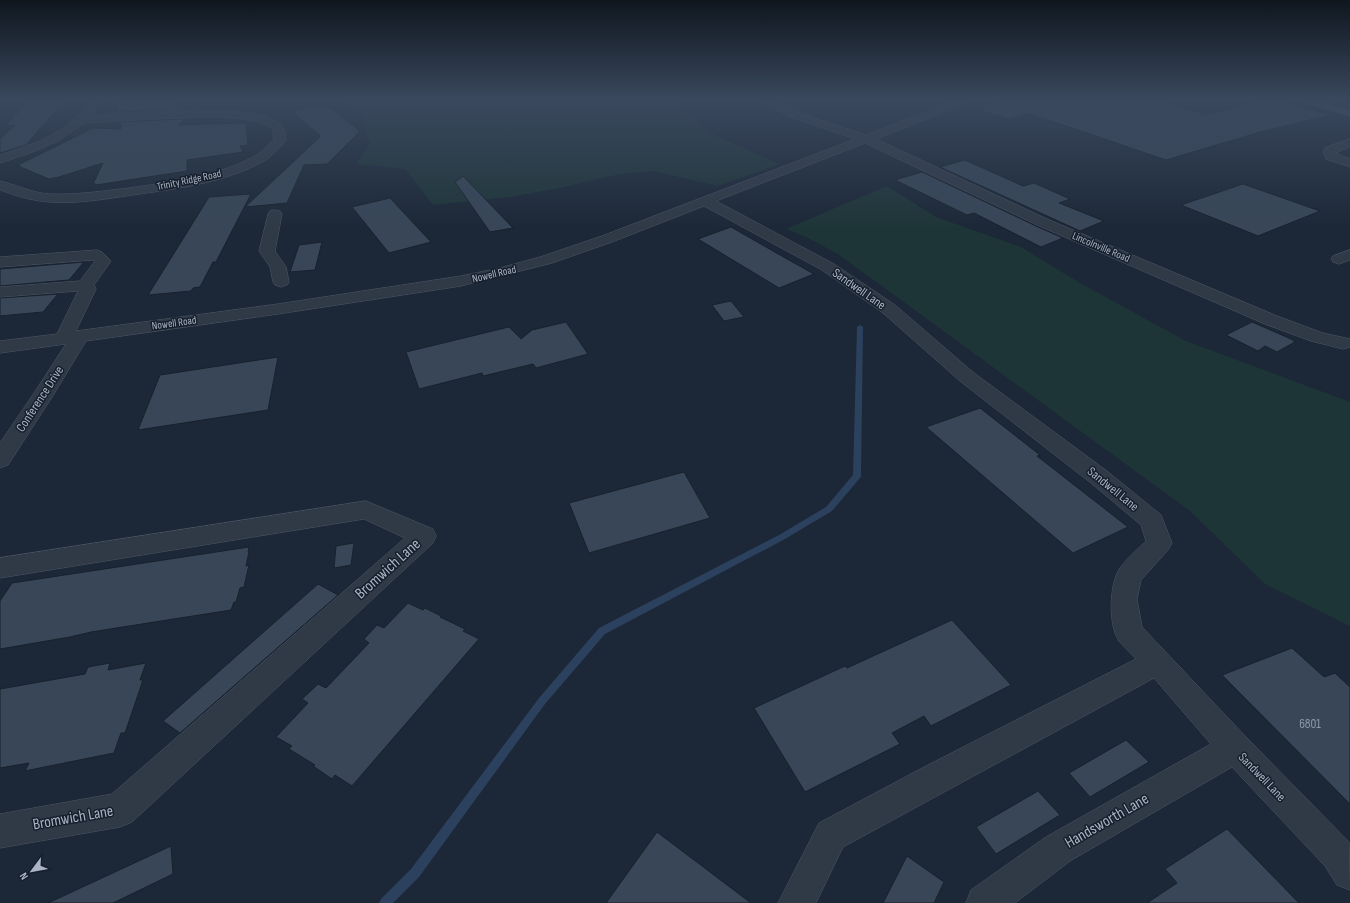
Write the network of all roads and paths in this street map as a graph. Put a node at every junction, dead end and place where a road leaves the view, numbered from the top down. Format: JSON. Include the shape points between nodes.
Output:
{"nodes":[{"id":1,"x":40,"y":143,"type":"edge"},
{"id":2,"x":277,"y":143,"type":"edge"},
{"id":3,"x":851,"y":143,"type":"edge"},
{"id":4,"x":875,"y":143,"type":"edge"},
{"id":5,"x":1350,"y":143,"type":"edge"},
{"id":6,"x":0,"y":159,"type":"edge"},
{"id":7,"x":1350,"y":163,"type":"edge"},
{"id":8,"x":0,"y":185,"type":"edge"},
{"id":9,"x":13,"y":191,"type":"junction"},
{"id":10,"x":0,"y":195,"type":"edge"},
{"id":11,"x":705,"y":201,"type":"junction"},
{"id":12,"x":275,"y":214,"type":"dead end"},
{"id":13,"x":0,"y":262,"type":"edge"},
{"id":14,"x":281,"y":282,"type":"dead end"},
{"id":15,"x":85,"y":286,"type":"junction"},
{"id":16,"x":0,"y":292,"type":"edge"},
{"id":17,"x":71,"y":338,"type":"junction"},
{"id":18,"x":1344,"y":343,"type":"dead end"},
{"id":19,"x":0,"y":347,"type":"edge"},
{"id":20,"x":0,"y":460,"type":"edge"},
{"id":21,"x":0,"y":568,"type":"edge"},
{"id":22,"x":1158,"y":662,"type":"junction"},
{"id":23,"x":1235,"y":748,"type":"junction"},
{"id":24,"x":0,"y":831,"type":"edge"},
{"id":25,"x":1350,"y":872,"type":"edge"},
{"id":26,"x":796,"y":903,"type":"edge"},
{"id":27,"x":984,"y":903,"type":"edge"}],
"edges":[{"from":1,"to":6,"type":"street"},
{"from":2,"to":9,"type":"street","name":"Trinity Ridge Road","via":[[271,151],[255,161],[226,172],[185,182],[75,198],[49,198]]},
{"from":3,"to":11,"type":"street","name":"Nowell Road"},
{"from":4,"to":18,"type":"street","name":"Lincolnville Road","via":[[1042,222],[1257,314],[1317,337]]},
{"from":5,"to":7,"type":"street","via":[[1329,151],[1330,156]]},
{"from":8,"to":9,"type":"street","name":"Trinity Ridge Road"},
{"from":9,"to":10,"type":"street"},
{"from":11,"to":17,"type":"street","name":"Nowell Road","via":[[559,256],[480,278]]},
{"from":11,"to":22,"type":"street","name":"Sandwell Lane","via":[[828,266],[889,309],[967,377],[1099,477],[1152,522],[1159,544],[1129,576],[1124,599],[1129,632]]},
{"from":12,"to":14,"type":"street","via":[[267,251],[278,267]]},
{"from":13,"to":15,"type":"street","via":[[97,256],[104,261]]},
{"from":15,"to":16,"type":"street"},
{"from":15,"to":17,"type":"street","name":"Conference Drive","via":[[88,288]]},
{"from":17,"to":19,"type":"street","name":"Nowell Road"},
{"from":17,"to":20,"type":"street","name":"Conference Drive","via":[[44,394]]},
{"from":21,"to":24,"type":"street","name":"Bromwich Lane","via":[[366,510],[424,536],[120,810]]},
{"from":22,"to":23,"type":"street","name":"Sandwell Lane"},
{"from":22,"to":26,"type":"street","via":[[831,836]]},
{"from":23,"to":25,"type":"street","name":"Sandwell Lane","via":[[1337,854]]},
{"from":23,"to":27,"type":"street","name":"Handsworth Lane","via":[[1058,849]]}]}
